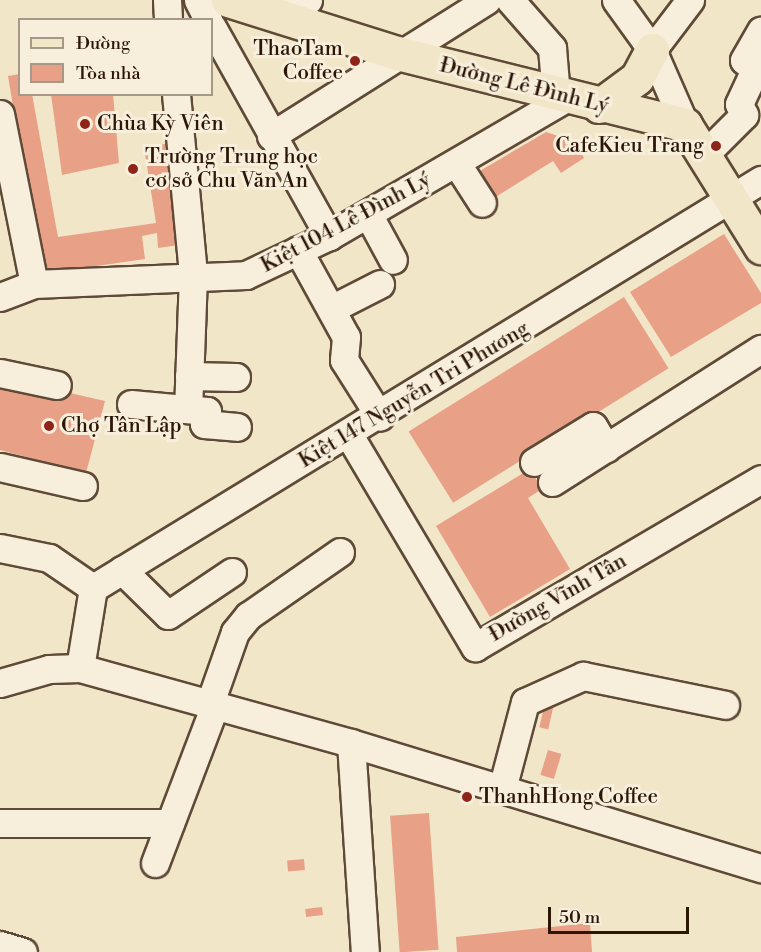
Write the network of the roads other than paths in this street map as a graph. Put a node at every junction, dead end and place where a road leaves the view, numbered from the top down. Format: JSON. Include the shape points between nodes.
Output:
{"nodes":[{"id":1,"x":166,"y":0,"type":"edge"},
{"id":2,"x":198,"y":0,"type":"edge"},
{"id":3,"x":228,"y":0,"type":"edge"},
{"id":4,"x":308,"y":0,"type":"edge"},
{"id":5,"x":488,"y":0,"type":"edge"},
{"id":6,"x":510,"y":0,"type":"edge"},
{"id":7,"x":616,"y":0,"type":"edge"},
{"id":8,"x":690,"y":0,"type":"edge"},
{"id":9,"x":278,"y":16,"type":"junction"},
{"id":10,"x":168,"y":18,"type":"edge"},
{"id":11,"x":207,"y":18,"type":"edge"},
{"id":12,"x":213,"y":29,"type":"edge"},
{"id":13,"x":761,"y":31,"type":"edge"},
{"id":14,"x":652,"y":51,"type":"junction"},
{"id":15,"x":397,"y":53,"type":"junction"},
{"id":16,"x":176,"y":96,"type":"edge"},
{"id":17,"x":561,"y":97,"type":"junction"},
{"id":18,"x":599,"y":106,"type":"junction"},
{"id":19,"x":0,"y":114,"type":"edge"},
{"id":20,"x":685,"y":125,"type":"junction"},
{"id":21,"x":271,"y":136,"type":"junction"},
{"id":22,"x":704,"y":155,"type":"junction"},
{"id":23,"x":457,"y":164,"type":"junction"},
{"id":24,"x":761,"y":180,"type":"edge"},
{"id":25,"x":482,"y":203,"type":"dead end"},
{"id":26,"x":745,"y":208,"type":"edge"},
{"id":27,"x":368,"y":214,"type":"junction"},
{"id":28,"x":328,"y":236,"type":"junction"},
{"id":29,"x":761,"y":247,"type":"edge"},
{"id":30,"x":298,"y":250,"type":"junction"},
{"id":31,"x":393,"y":260,"type":"dead end"},
{"id":32,"x":193,"y":274,"type":"junction"},
{"id":33,"x":34,"y":284,"type":"junction"},
{"id":34,"x":380,"y":284,"type":"dead end"},
{"id":35,"x":0,"y":297,"type":"edge"},
{"id":36,"x":331,"y":309,"type":"junction"},
{"id":37,"x":761,"y":349,"type":"edge"},
{"id":38,"x":0,"y":373,"type":"edge"},
{"id":39,"x":189,"y":376,"type":"junction"},
{"id":40,"x":236,"y":377,"type":"dead end"},
{"id":41,"x":57,"y":385,"type":"dead end"},
{"id":42,"x":130,"y":404,"type":"dead end"},
{"id":43,"x":188,"y":409,"type":"junction"},
{"id":44,"x":380,"y":417,"type":"junction"},
{"id":45,"x":237,"y":427,"type":"dead end"},
{"id":46,"x":349,"y":435,"type":"junction"},
{"id":47,"x":606,"y":448,"type":"junction"},
{"id":48,"x":534,"y":462,"type":"dead end"},
{"id":49,"x":0,"y":467,"type":"edge"},
{"id":50,"x":761,"y":479,"type":"edge"},
{"id":51,"x":552,"y":482,"type":"dead end"},
{"id":52,"x":83,"y":486,"type":"dead end"},
{"id":53,"x":0,"y":548,"type":"edge"},
{"id":54,"x":340,"y":552,"type":"dead end"},
{"id":55,"x":122,"y":570,"type":"junction"},
{"id":56,"x":232,"y":572,"type":"dead end"},
{"id":57,"x":93,"y":588,"type":"junction"},
{"id":58,"x":80,"y":668,"type":"junction"},
{"id":59,"x":0,"y":683,"type":"edge"},
{"id":60,"x":212,"y":704,"type":"junction"},
{"id":61,"x":724,"y":705,"type":"dead end"},
{"id":62,"x":351,"y":743,"type":"junction"},
{"id":63,"x":502,"y":789,"type":"junction"},
{"id":64,"x":0,"y":823,"type":"edge"},
{"id":65,"x":170,"y":823,"type":"junction"},
{"id":66,"x":154,"y":863,"type":"dead end"},
{"id":67,"x":761,"y":868,"type":"edge"},
{"id":68,"x":0,"y":945,"type":"edge"},
{"id":69,"x":23,"y":952,"type":"edge"},
{"id":70,"x":364,"y":952,"type":"edge"}],
"edges":[{"from":1,"to":10,"type":"street"},
{"from":2,"to":11,"type":"street"},
{"from":3,"to":9,"type":"main road","name":"Đường Lê Đình Lý"},
{"from":4,"to":9,"type":"street"},
{"from":5,"to":15,"type":"street"},
{"from":6,"to":17,"type":"street","via":[[552,48]]},
{"from":7,"to":14,"type":"street"},
{"from":8,"to":14,"type":"street"},
{"from":9,"to":15,"type":"main road","name":"Đường Lê Đình Lý"},
{"from":12,"to":21,"type":"street"},
{"from":13,"to":22,"type":"street","via":[[744,60],[755,69],[739,104],[744,115]]},
{"from":14,"to":18,"type":"main road","via":[[637,78]]},
{"from":14,"to":20,"type":"street"},
{"from":15,"to":17,"type":"main road","name":"Đường Lê Đình Lý"},
{"from":15,"to":21,"type":"street"},
{"from":16,"to":32,"type":"street"},
{"from":17,"to":18,"type":"main road","name":"Đường Lê Đình Lý"},
{"from":17,"to":23,"type":"street","name":"Kiệt 104 Lê Đình Lý"},
{"from":18,"to":20,"type":"main road","name":"Đường Lê Đình Lý"},
{"from":19,"to":33,"type":"street"},
{"from":20,"to":22,"type":"main road"},
{"from":21,"to":28,"type":"street"},
{"from":22,"to":26,"type":"main road"},
{"from":23,"to":25,"type":"street"},
{"from":23,"to":27,"type":"street","name":"Kiệt 104 Lê Đình Lý"},
{"from":24,"to":26,"type":"street","name":"Kiệt 147 Nguyễn Tri Phương"},
{"from":26,"to":29,"type":"main road"},
{"from":26,"to":44,"type":"street","name":"Kiệt 147 Nguyễn Tri Phương"},
{"from":27,"to":28,"type":"street","name":"Kiệt 104 Lê Đình Lý"},
{"from":27,"to":31,"type":"street"},
{"from":28,"to":30,"type":"street","name":"Kiệt 104 Lê Đình Lý"},
{"from":30,"to":32,"type":"street","name":"Kiệt 104 Lê Đình Lý","via":[[246,274]]},
{"from":30,"to":36,"type":"street"},
{"from":32,"to":33,"type":"street","name":"Kiệt 104 Lê Đình Lý"},
{"from":32,"to":39,"type":"street"},
{"from":33,"to":35,"type":"street","name":"Kiệt 104 Lê Đình Lý"},
{"from":34,"to":36,"type":"street"},
{"from":36,"to":44,"type":"street","via":[[346,337],[344,360]]},
{"from":37,"to":47,"type":"street"},
{"from":38,"to":41,"type":"street"},
{"from":39,"to":40,"type":"street"},
{"from":39,"to":43,"type":"street"},
{"from":42,"to":43,"type":"street"},
{"from":43,"to":45,"type":"street","via":[[207,411],[204,424]]},
{"from":44,"to":46,"type":"street","name":"Kiệt 147 Nguyễn Tri Phương"},
{"from":46,"to":50,"type":"street","name":"Đường Vĩnh Tân","via":[[475,646]]},
{"from":46,"to":55,"type":"street","name":"Kiệt 147 Nguyễn Tri Phương"},
{"from":47,"to":48,"type":"street","via":[[592,426]]},
{"from":47,"to":51,"type":"street"},
{"from":49,"to":52,"type":"street"},
{"from":53,"to":57,"type":"street","via":[[50,558]]},
{"from":54,"to":60,"type":"street","via":[[248,616],[236,632]]},
{"from":55,"to":56,"type":"street","via":[[168,615]]},
{"from":55,"to":57,"type":"street","name":"Kiệt 147 Nguyễn Tri Phương"},
{"from":57,"to":58,"type":"street"},
{"from":58,"to":59,"type":"street","via":[[49,669]]},
{"from":58,"to":60,"type":"street"},
{"from":60,"to":62,"type":"street"},
{"from":60,"to":65,"type":"street"},
{"from":61,"to":63,"type":"street","via":[[584,676],[525,702]]},
{"from":62,"to":63,"type":"street"},
{"from":62,"to":70,"type":"street"},
{"from":63,"to":67,"type":"street"},
{"from":64,"to":65,"type":"street"},
{"from":65,"to":66,"type":"street"},
{"from":68,"to":69,"type":"street"}]}
